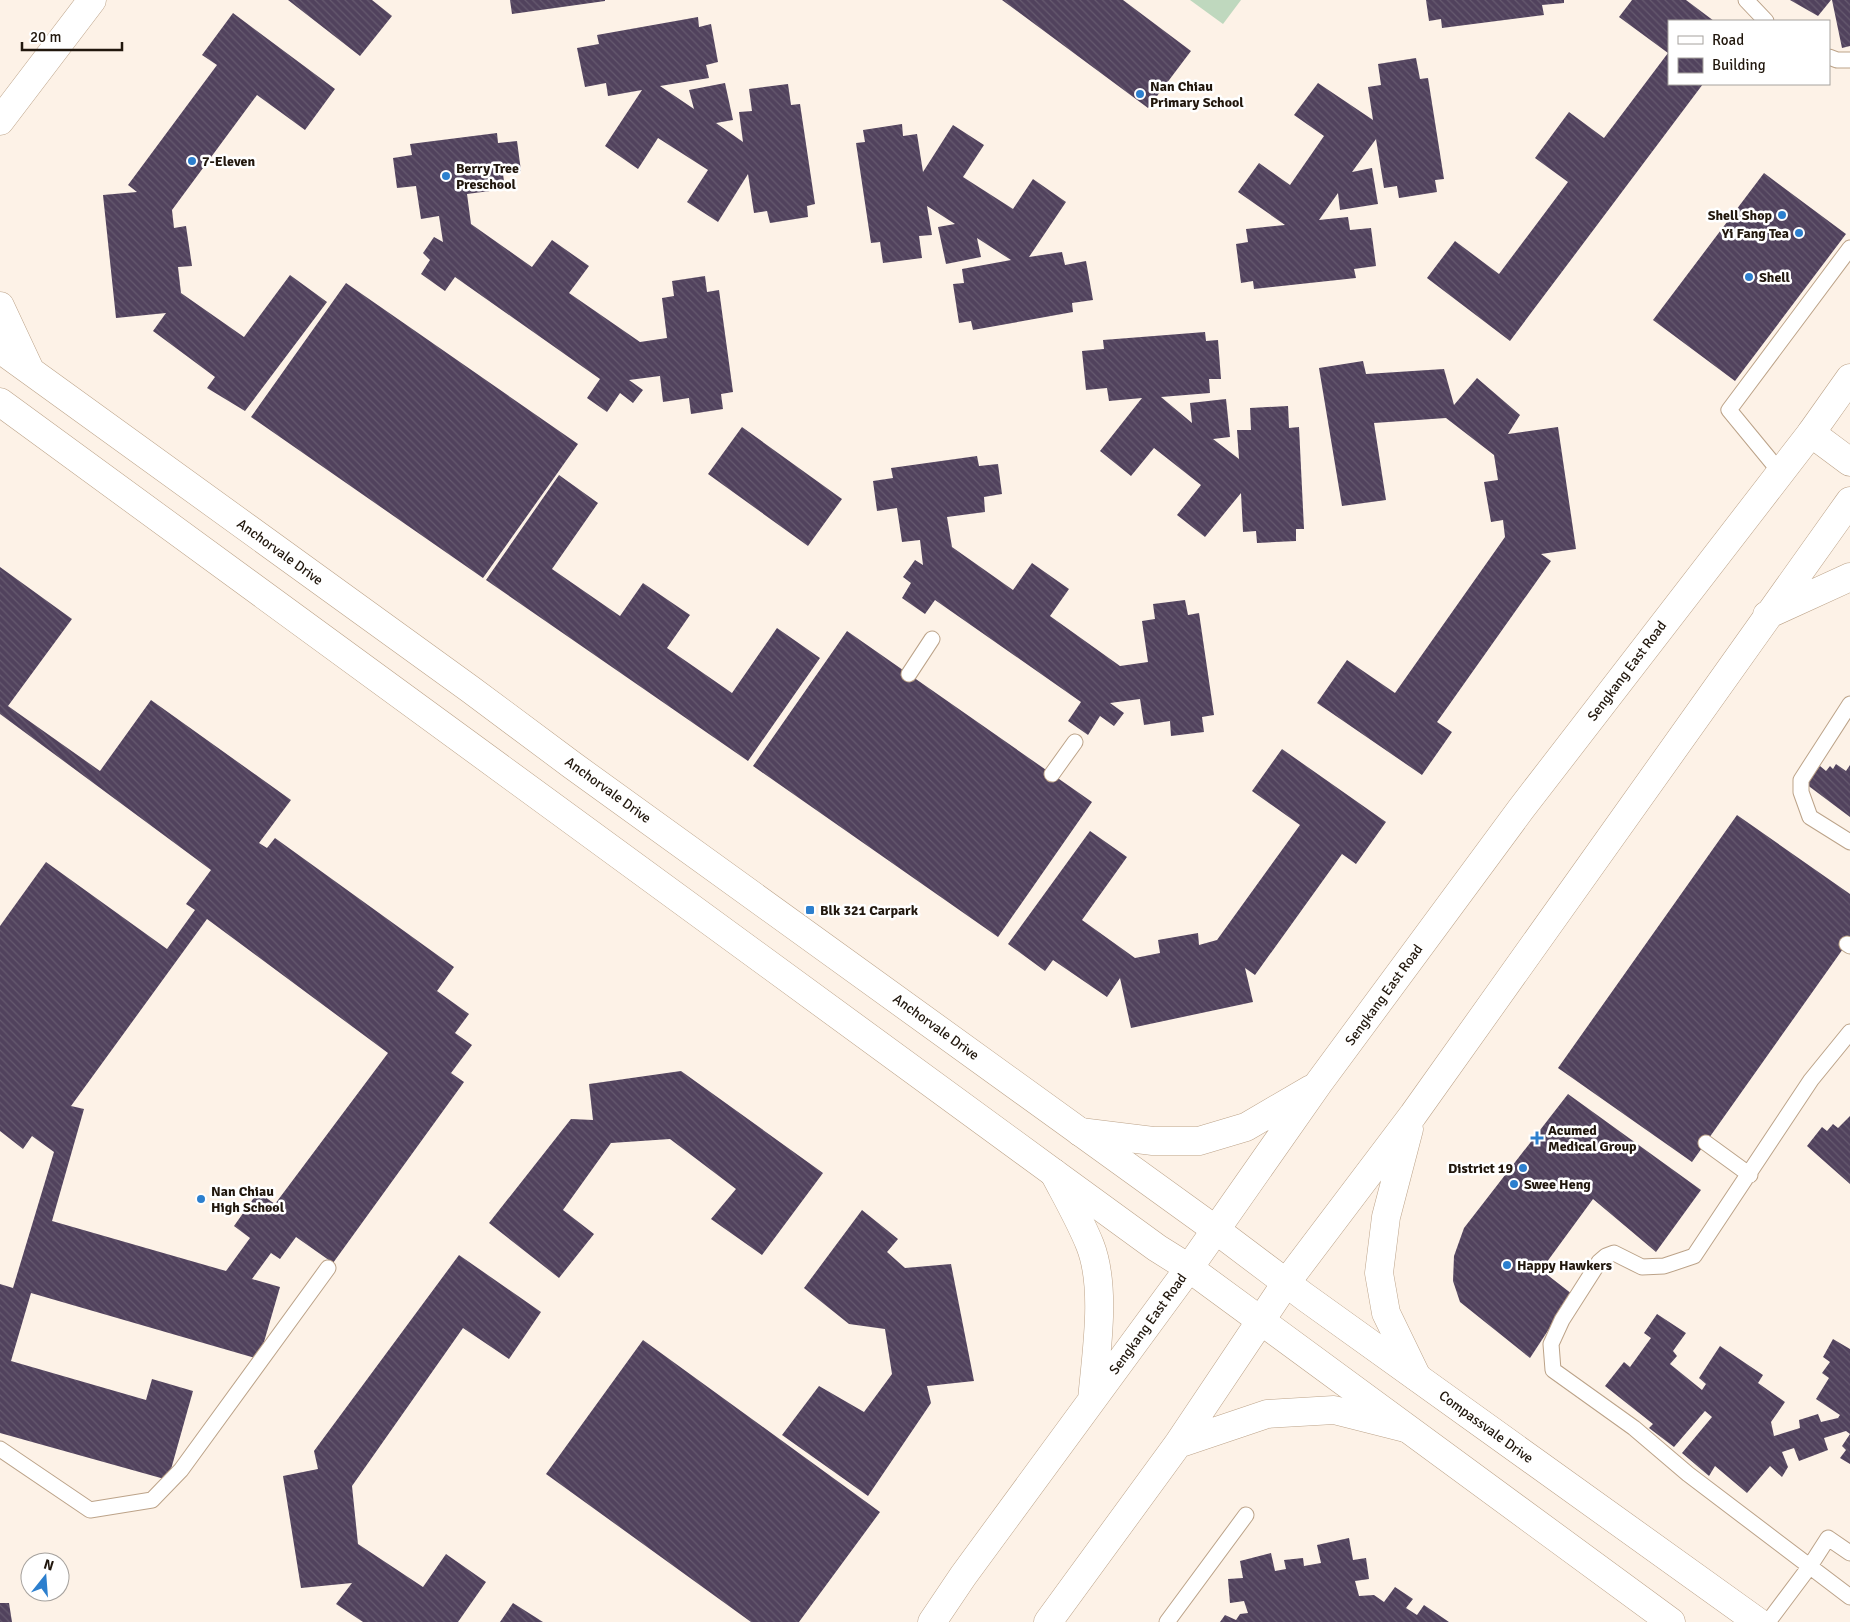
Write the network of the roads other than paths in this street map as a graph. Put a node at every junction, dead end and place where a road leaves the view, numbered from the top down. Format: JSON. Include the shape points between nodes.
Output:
{"nodes":[{"id":1,"x":92,"y":0,"type":"edge"},
{"id":2,"x":1746,"y":0,"type":"edge"},
{"id":3,"x":1765,"y":20,"type":"edge"},
{"id":4,"x":1830,"y":57,"type":"edge"},
{"id":5,"x":1850,"y":60,"type":"edge"},
{"id":6,"x":0,"y":122,"type":"edge"},
{"id":7,"x":1850,"y":248,"type":"edge"},
{"id":8,"x":0,"y":306,"type":"edge"},
{"id":9,"x":0,"y":349,"type":"edge"},
{"id":10,"x":31,"y":372,"type":"junction"},
{"id":11,"x":1847,"y":389,"type":"edge"},
{"id":12,"x":0,"y":402,"type":"edge"},
{"id":13,"x":11,"y":416,"type":"edge"},
{"id":14,"x":1811,"y":433,"type":"junction"},
{"id":15,"x":1850,"y":462,"type":"edge"},
{"id":16,"x":1780,"y":472,"type":"junction"},
{"id":17,"x":1850,"y":500,"type":"edge"},
{"id":18,"x":1850,"y":577,"type":"edge"},
{"id":19,"x":1767,"y":615,"type":"junction"},
{"id":20,"x":932,"y":640,"type":"dead end"},
{"id":21,"x":909,"y":674,"type":"dead end"},
{"id":22,"x":1850,"y":704,"type":"edge"},
{"id":23,"x":1075,"y":742,"type":"dead end"},
{"id":24,"x":1052,"y":774,"type":"dead end"},
{"id":25,"x":1850,"y":842,"type":"edge"},
{"id":26,"x":1850,"y":1032,"type":"edge"},
{"id":27,"x":1318,"y":1084,"type":"junction"},
{"id":28,"x":1413,"y":1115,"type":"junction"},
{"id":29,"x":1080,"y":1132,"type":"junction"},
{"id":30,"x":1706,"y":1143,"type":"dead end"},
{"id":31,"x":1054,"y":1173,"type":"junction"},
{"id":32,"x":1750,"y":1175,"type":"junction"},
{"id":33,"x":1216,"y":1230,"type":"junction"},
{"id":34,"x":328,"y":1268,"type":"dead end"},
{"id":35,"x":1189,"y":1268,"type":"junction"},
{"id":36,"x":1286,"y":1283,"type":"junction"},
{"id":37,"x":1259,"y":1321,"type":"junction"},
{"id":38,"x":1417,"y":1377,"type":"junction"},
{"id":39,"x":1092,"y":1400,"type":"junction"},
{"id":40,"x":1405,"y":1428,"type":"junction"},
{"id":41,"x":1178,"y":1444,"type":"junction"},
{"id":42,"x":0,"y":1449,"type":"edge"},
{"id":43,"x":1246,"y":1515,"type":"dead end"},
{"id":44,"x":1850,"y":1553,"type":"edge"},
{"id":45,"x":1810,"y":1566,"type":"junction"},
{"id":46,"x":1850,"y":1597,"type":"edge"},
{"id":47,"x":932,"y":1622,"type":"edge"},
{"id":48,"x":1048,"y":1622,"type":"edge"},
{"id":49,"x":1168,"y":1622,"type":"edge"},
{"id":50,"x":1671,"y":1622,"type":"edge"},
{"id":51,"x":1758,"y":1622,"type":"edge"},
{"id":52,"x":1768,"y":1622,"type":"edge"}],
"edges":[{"from":1,"to":6,"type":"street"},
{"from":2,"to":3,"type":"lane"},
{"from":4,"to":5,"type":"lane"},
{"from":7,"to":16,"type":"lane","via":[[1730,410]]},
{"from":8,"to":10,"type":"street"},
{"from":9,"to":10,"type":"street","name":"Anchorvale Drive"},
{"from":10,"to":29,"type":"street","name":"Anchorvale Drive"},
{"from":11,"to":14,"type":"street","name":"Sengkang East Road"},
{"from":12,"to":13,"type":"street"},
{"from":13,"to":31,"type":"street"},
{"from":14,"to":15,"type":"street"},
{"from":14,"to":16,"type":"street","name":"Sengkang East Road"},
{"from":16,"to":27,"type":"street","name":"Sengkang East Road","via":[[1521,809]]},
{"from":17,"to":19,"type":"street"},
{"from":18,"to":19,"type":"street"},
{"from":19,"to":28,"type":"street"},
{"from":20,"to":21,"type":"lane"},
{"from":22,"to":25,"type":"lane","via":[[1800,780],[1810,817]]},
{"from":23,"to":24,"type":"lane"},
{"from":26,"to":32,"type":"lane","via":[[1812,1080]]},
{"from":27,"to":29,"type":"street","via":[[1246,1127],[1199,1141],[1153,1141]]},
{"from":27,"to":33,"type":"street","name":"Sengkang East Road"},
{"from":28,"to":36,"type":"street"},
{"from":28,"to":38,"type":"street","via":[[1386,1217],[1379,1273],[1386,1313]]},
{"from":29,"to":33,"type":"street","name":"Anchorvale Drive"},
{"from":30,"to":32,"type":"lane"},
{"from":31,"to":35,"type":"street"},
{"from":31,"to":39,"type":"street","via":[[1090,1245],[1098,1276]]},
{"from":32,"to":45,"type":"lane","via":[[1694,1256],[1664,1266],[1642,1267],[1614,1253],[1599,1262],[1562,1320],[1551,1344],[1553,1370],[1634,1428],[1688,1474]]},
{"from":33,"to":35,"type":"street","name":"Sengkang East Road"},
{"from":33,"to":36,"type":"street","name":"Compassvale Drive"},
{"from":34,"to":42,"type":"lane","via":[[182,1470],[152,1500],[90,1510]]},
{"from":35,"to":37,"type":"street"},
{"from":35,"to":39,"type":"street","name":"Sengkang East Road"},
{"from":36,"to":37,"type":"street"},
{"from":36,"to":38,"type":"street","name":"Compassvale Drive"},
{"from":37,"to":40,"type":"street"},
{"from":37,"to":41,"type":"street"},
{"from":38,"to":51,"type":"street","name":"Compassvale Drive"},
{"from":39,"to":47,"type":"street","name":"Sengkang East Road"},
{"from":40,"to":41,"type":"street","via":[[1334,1410],[1267,1414]]},
{"from":40,"to":50,"type":"street"},
{"from":41,"to":48,"type":"street"},
{"from":43,"to":49,"type":"lane"},
{"from":44,"to":45,"type":"lane","via":[[1828,1538]]},
{"from":45,"to":46,"type":"lane"},
{"from":45,"to":52,"type":"lane"}]}
